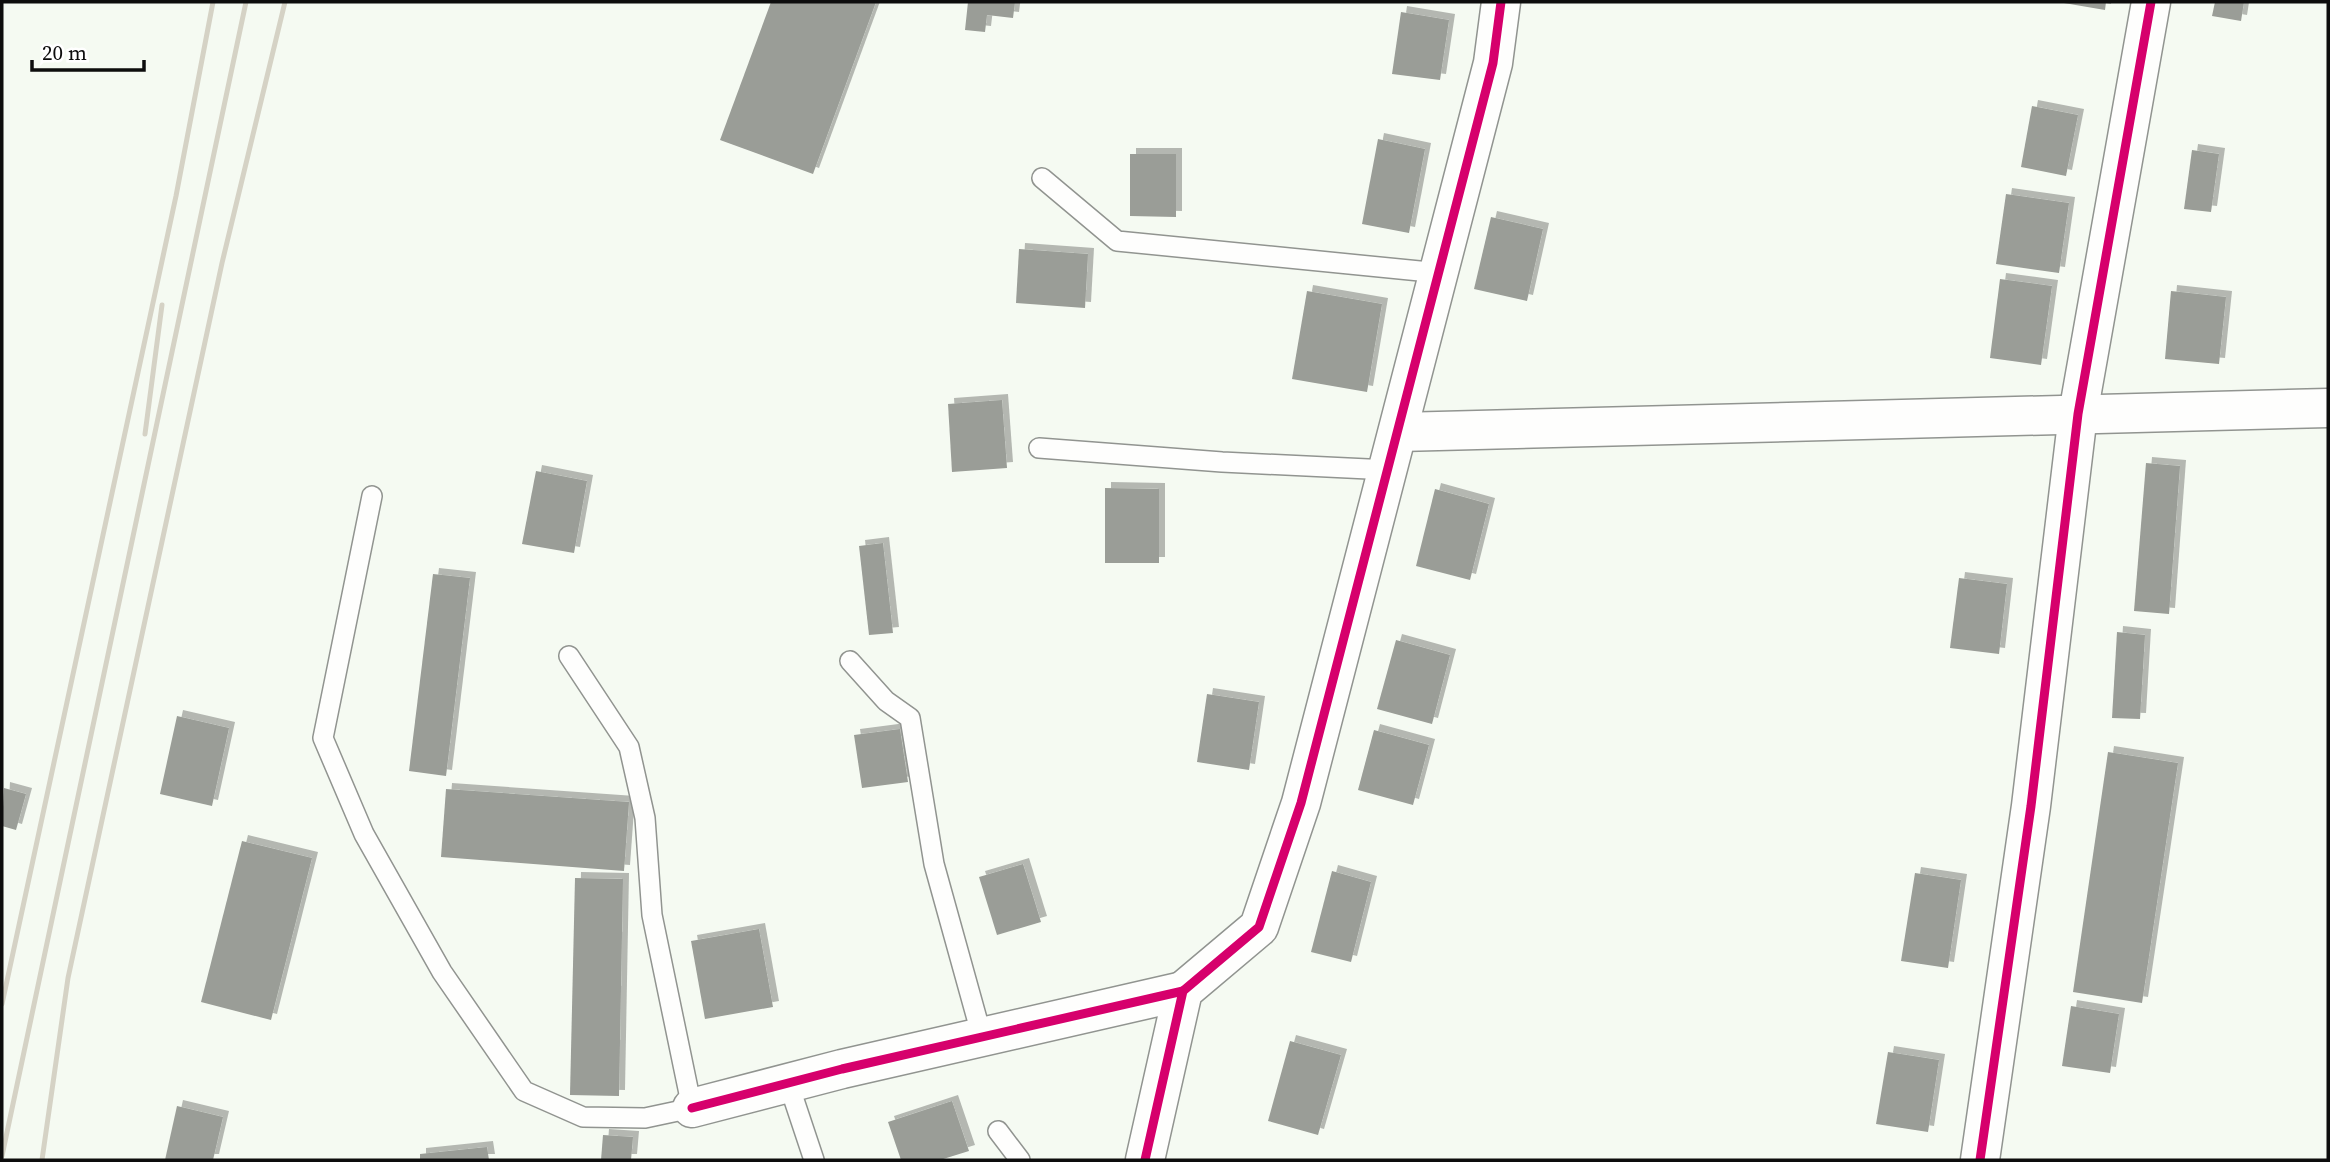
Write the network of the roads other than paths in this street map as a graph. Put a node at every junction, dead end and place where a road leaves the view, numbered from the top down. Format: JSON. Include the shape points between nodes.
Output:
{"nodes":[{"id":1,"x":1502,"y":2,"type":"edge"},
{"id":2,"x":2151,"y":2,"type":"edge"},
{"id":3,"x":1042,"y":178,"type":"dead end"},
{"id":4,"x":1440,"y":273,"type":"junction"},
{"id":5,"x":2328,"y":408,"type":"edge"},
{"id":6,"x":2078,"y":414,"type":"junction"},
{"id":7,"x":1399,"y":432,"type":"junction"},
{"id":8,"x":1039,"y":448,"type":"dead end"},
{"id":9,"x":1389,"y":470,"type":"junction"},
{"id":10,"x":372,"y":496,"type":"dead end"},
{"id":11,"x":569,"y":656,"type":"dead end"},
{"id":12,"x":850,"y":661,"type":"dead end"},
{"id":13,"x":1183,"y":991,"type":"junction"},
{"id":14,"x":982,"y":1037,"type":"junction"},
{"id":15,"x":789,"y":1085,"type":"junction"},
{"id":16,"x":692,"y":1108,"type":"junction"},
{"id":17,"x":998,"y":1131,"type":"dead end"},
{"id":18,"x":814,"y":1160,"type":"edge"},
{"id":19,"x":1020,"y":1160,"type":"edge"},
{"id":20,"x":1145,"y":1160,"type":"edge"},
{"id":21,"x":1980,"y":1160,"type":"edge"}],
"edges":[{"from":1,"to":4,"type":"street","via":[[1493,63]]},
{"from":2,"to":6,"type":"street"},
{"from":3,"to":4,"type":"lane","via":[[1117,241]]},
{"from":4,"to":7,"type":"street"},
{"from":5,"to":6,"type":"street"},
{"from":6,"to":7,"type":"street"},
{"from":6,"to":21,"type":"street","via":[[2031,806]]},
{"from":7,"to":9,"type":"street"},
{"from":8,"to":9,"type":"lane"},
{"from":9,"to":13,"type":"street","via":[[1301,803],[1259,927]]},
{"from":10,"to":16,"type":"lane","via":[[323,738],[365,834],[442,972],[524,1091],[583,1117],[645,1118]]},
{"from":11,"to":16,"type":"lane","via":[[629,747],[645,818],[652,915]]},
{"from":12,"to":14,"type":"lane","via":[[886,701],[910,718],[934,864]]},
{"from":13,"to":14,"type":"street"},
{"from":13,"to":20,"type":"street"},
{"from":14,"to":15,"type":"street"},
{"from":15,"to":16,"type":"street"},
{"from":15,"to":18,"type":"lane"},
{"from":17,"to":19,"type":"lane"}]}
